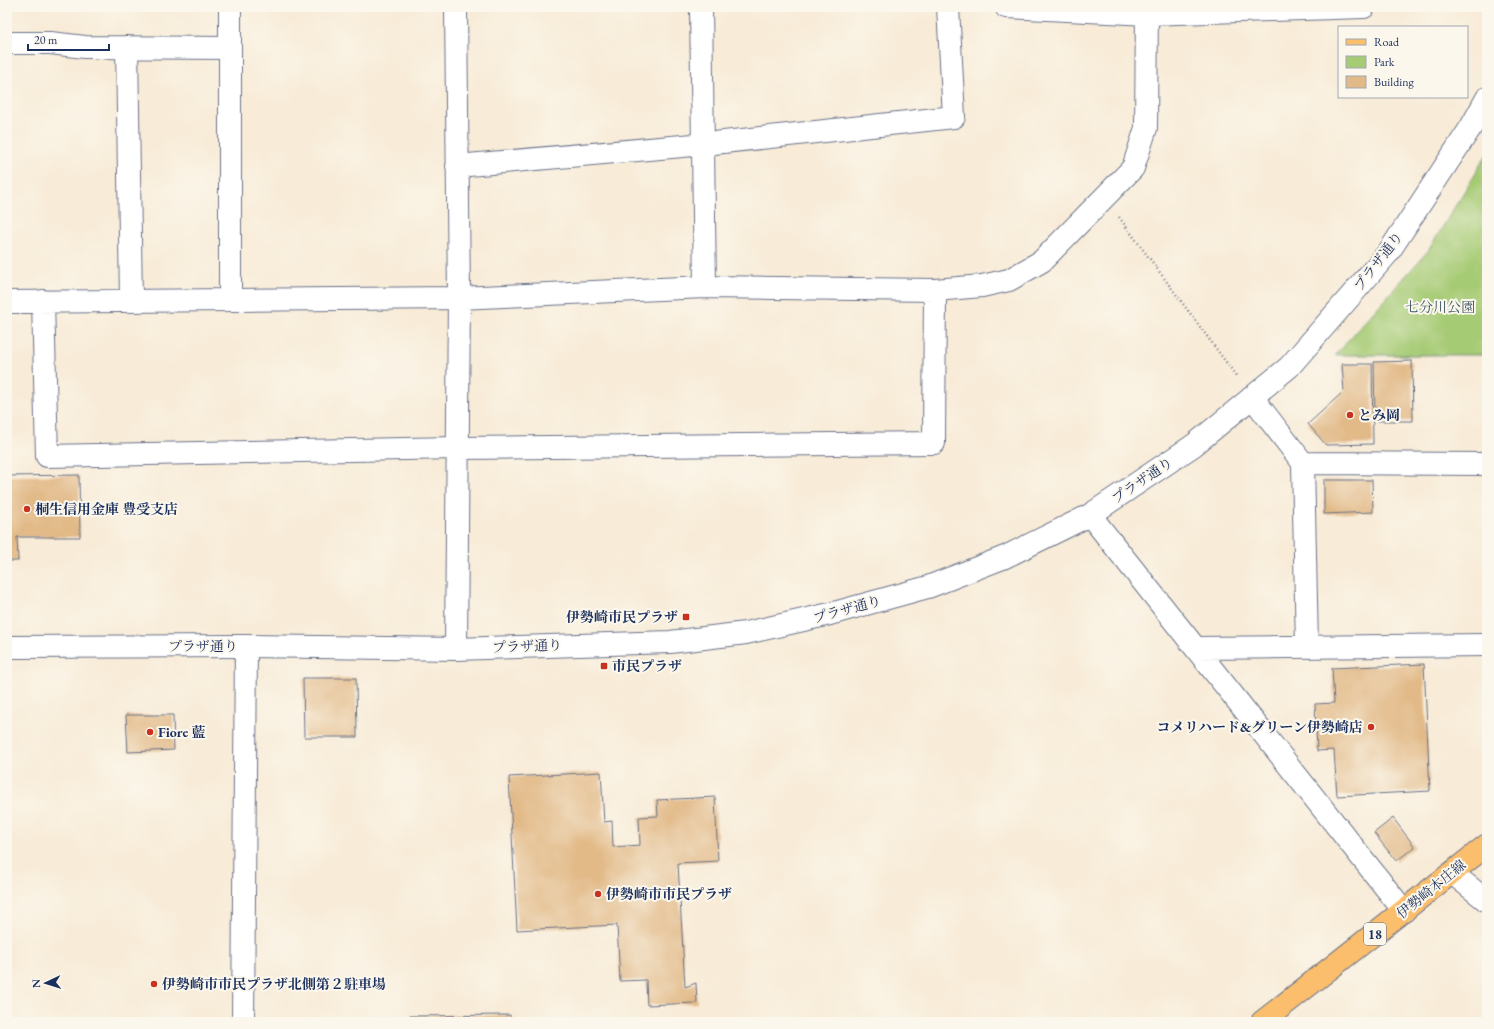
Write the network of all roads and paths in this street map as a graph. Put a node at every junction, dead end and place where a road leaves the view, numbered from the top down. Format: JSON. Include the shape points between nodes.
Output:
{"nodes":[{"id":1,"x":230,"y":7,"type":"edge"},
{"id":2,"x":456,"y":7,"type":"edge"},
{"id":3,"x":702,"y":7,"type":"edge"},
{"id":4,"x":948,"y":7,"type":"edge"},
{"id":5,"x":1006,"y":7,"type":"edge"},
{"id":6,"x":1364,"y":7,"type":"edge"},
{"id":7,"x":1148,"y":11,"type":"edge"},
{"id":8,"x":7,"y":43,"type":"edge"},
{"id":9,"x":127,"y":47,"type":"junction"},
{"id":10,"x":230,"y":48,"type":"junction"},
{"id":11,"x":1487,"y":98,"type":"edge"},
{"id":12,"x":704,"y":144,"type":"junction"},
{"id":13,"x":457,"y":166,"type":"junction"},
{"id":14,"x":1104,"y":198,"type":"junction"},
{"id":15,"x":705,"y":286,"type":"junction"},
{"id":16,"x":935,"y":290,"type":"junction"},
{"id":17,"x":459,"y":298,"type":"junction"},
{"id":18,"x":230,"y":299,"type":"junction"},
{"id":19,"x":131,"y":300,"type":"junction"},
{"id":20,"x":43,"y":301,"type":"junction"},
{"id":21,"x":7,"y":302,"type":"edge"},
{"id":22,"x":1252,"y":397,"type":"junction"},
{"id":23,"x":457,"y":448,"type":"junction"},
{"id":24,"x":1303,"y":463,"type":"junction"},
{"id":25,"x":1487,"y":464,"type":"edge"},
{"id":26,"x":1090,"y":515,"type":"junction"},
{"id":27,"x":246,"y":646,"type":"junction"},
{"id":28,"x":1487,"y":646,"type":"edge"},
{"id":29,"x":7,"y":647,"type":"edge"},
{"id":30,"x":1306,"y":647,"type":"junction"},
{"id":31,"x":1196,"y":648,"type":"junction"},
{"id":32,"x":456,"y":649,"type":"junction"},
{"id":33,"x":1487,"y":845,"type":"edge"},
{"id":34,"x":1452,"y":872,"type":"junction"},
{"id":35,"x":1487,"y":901,"type":"edge"},
{"id":36,"x":1404,"y":911,"type":"junction"},
{"id":37,"x":243,"y":1022,"type":"edge"},
{"id":38,"x":1262,"y":1022,"type":"edge"}],
"edges":[{"from":1,"to":10,"type":"street"},
{"from":2,"to":13,"type":"street"},
{"from":3,"to":12,"type":"street"},
{"from":4,"to":12,"type":"street","via":[[954,117]]},
{"from":5,"to":7,"type":"street"},
{"from":6,"to":7,"type":"street"},
{"from":7,"to":14,"type":"street","via":[[1146,128],[1133,168]]},
{"from":8,"to":9,"type":"street"},
{"from":9,"to":10,"type":"street"},
{"from":9,"to":19,"type":"street"},
{"from":10,"to":18,"type":"street"},
{"from":11,"to":22,"type":"street","name":"プラザ通り","via":[[1471,127],[1388,253],[1289,366]]},
{"from":12,"to":13,"type":"street"},
{"from":12,"to":15,"type":"street"},
{"from":13,"to":17,"type":"street"},
{"from":14,"to":16,"type":"street","via":[[1042,261],[1009,280],[982,286]]},
{"from":14,"to":22,"type":"path"},
{"from":15,"to":16,"type":"street"},
{"from":15,"to":17,"type":"street"},
{"from":16,"to":23,"type":"street","via":[[934,442]]},
{"from":17,"to":18,"type":"street"},
{"from":17,"to":23,"type":"street"},
{"from":18,"to":19,"type":"street"},
{"from":19,"to":20,"type":"street"},
{"from":20,"to":21,"type":"street"},
{"from":20,"to":23,"type":"street","via":[[47,456]]},
{"from":22,"to":24,"type":"street"},
{"from":22,"to":26,"type":"street","name":"プラザ通り","via":[[1194,445]]},
{"from":23,"to":32,"type":"street"},
{"from":24,"to":25,"type":"street"},
{"from":24,"to":30,"type":"street"},
{"from":26,"to":31,"type":"street"},
{"from":26,"to":32,"type":"street","name":"プラザ通り","via":[[1005,557],[928,587],[830,614],[746,633],[670,642]]},
{"from":27,"to":29,"type":"street","name":"プラザ通り"},
{"from":27,"to":32,"type":"street","name":"プラザ通り"},
{"from":27,"to":37,"type":"street"},
{"from":28,"to":30,"type":"street"},
{"from":30,"to":31,"type":"street"},
{"from":31,"to":36,"type":"street"},
{"from":33,"to":34,"type":"main road","name":"伊勢崎本庄線","number":"18"},
{"from":34,"to":35,"type":"street"},
{"from":34,"to":36,"type":"main road","name":"伊勢崎本庄線","number":"18"},
{"from":36,"to":38,"type":"main road","name":"伊勢崎本庄線","number":"18"}]}
